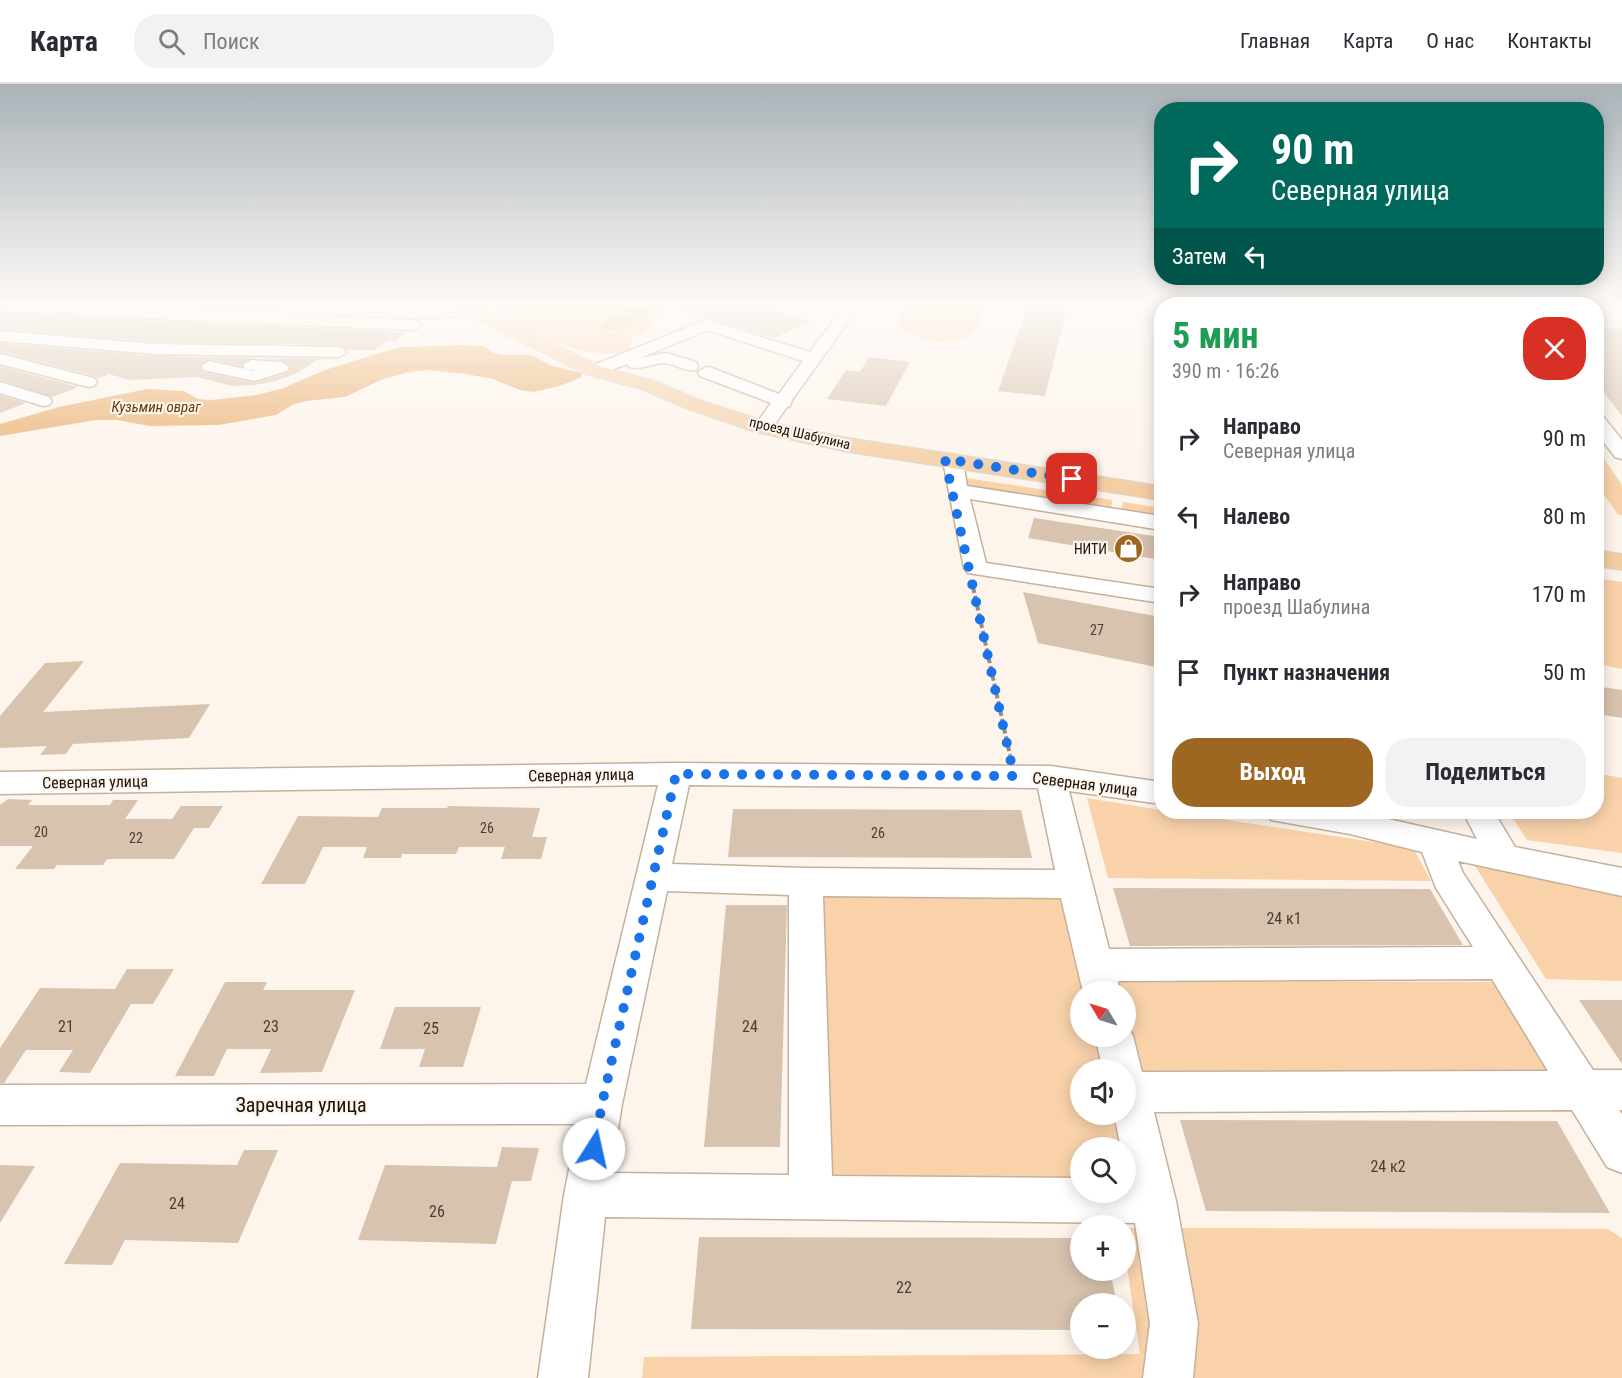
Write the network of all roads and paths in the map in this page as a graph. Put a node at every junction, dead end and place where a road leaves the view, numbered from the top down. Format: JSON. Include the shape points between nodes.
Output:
{"nodes":[{"id":1,"x":24,"y":365,"type":"edge"},
{"id":2,"x":583,"y":365,"type":"edge"},
{"id":3,"x":609,"y":365,"type":"edge"},
{"id":4,"x":626,"y":365,"type":"edge"},
{"id":5,"x":687,"y":365,"type":"edge"},
{"id":6,"x":810,"y":365,"type":"edge"},
{"id":7,"x":209,"y":366,"type":"dead end"},
{"id":8,"x":188,"y":367,"type":"dead end"},
{"id":9,"x":595,"y":371,"type":"junction"},
{"id":10,"x":88,"y":382,"type":"dead end"},
{"id":11,"x":0,"y":387,"type":"edge"},
{"id":12,"x":44,"y":401,"type":"dead end"},
{"id":13,"x":784,"y":402,"type":"junction"},
{"id":14,"x":763,"y":427,"type":"junction"},
{"id":15,"x":1604,"y":429,"type":"edge"},
{"id":16,"x":1622,"y":453,"type":"edge"},
{"id":17,"x":953,"y":460,"type":"junction"},
{"id":18,"x":1119,"y":487,"type":"junction"},
{"id":19,"x":958,"y":491,"type":"junction"},
{"id":20,"x":1154,"y":492,"type":"edge"},
{"id":21,"x":1115,"y":515,"type":"junction"},
{"id":22,"x":1154,"y":522,"type":"edge"},
{"id":23,"x":1604,"y":559,"type":"edge"},
{"id":24,"x":1622,"y":562,"type":"edge"},
{"id":25,"x":971,"y":577,"type":"dead end"},
{"id":26,"x":1154,"y":595,"type":"edge"},
{"id":27,"x":676,"y":774,"type":"junction"},
{"id":28,"x":1014,"y":776,"type":"junction"},
{"id":29,"x":1051,"y":777,"type":"junction"},
{"id":30,"x":0,"y":783,"type":"edge"},
{"id":31,"x":1154,"y":792,"type":"edge"},
{"id":32,"x":1330,"y":819,"type":"edge"},
{"id":33,"x":1482,"y":819,"type":"edge"},
{"id":34,"x":1435,"y":843,"type":"junction"},
{"id":35,"x":1504,"y":857,"type":"junction"},
{"id":36,"x":654,"y":877,"type":"junction"},
{"id":37,"x":806,"y":882,"type":"junction"},
{"id":38,"x":1622,"y":882,"type":"edge"},
{"id":39,"x":1075,"y":884,"type":"junction"},
{"id":40,"x":1500,"y":963,"type":"junction"},
{"id":41,"x":1099,"y":978,"type":"edge"},
{"id":42,"x":1136,"y":1080,"type":"edge"},
{"id":43,"x":1581,"y":1090,"type":"junction"},
{"id":44,"x":1622,"y":1090,"type":"edge"},
{"id":45,"x":602,"y":1104,"type":"junction"},
{"id":46,"x":0,"y":1105,"type":"edge"},
{"id":47,"x":1136,"y":1125,"type":"edge"},
{"id":48,"x":1622,"y":1152,"type":"edge"},
{"id":49,"x":586,"y":1195,"type":"junction"},
{"id":50,"x":811,"y":1199,"type":"junction"},
{"id":51,"x":1154,"y":1201,"type":"junction"},
{"id":52,"x":563,"y":1378,"type":"edge"},
{"id":53,"x":1168,"y":1378,"type":"edge"}],
"edges":[{"from":1,"to":10,"type":"street"},
{"from":2,"to":9,"type":"main road","name":"проезд Шабулина"},
{"from":3,"to":9,"type":"street"},
{"from":4,"to":9,"type":"street"},
{"from":5,"to":13,"type":"street"},
{"from":6,"to":13,"type":"street"},
{"from":7,"to":8,"type":"street"},
{"from":9,"to":14,"type":"main road","name":"проезд Шабулина","via":[[648,385]]},
{"from":11,"to":12,"type":"street"},
{"from":13,"to":14,"type":"street"},
{"from":14,"to":17,"type":"main road","name":"проезд Шабулина","via":[[848,445]]},
{"from":15,"to":16,"type":"street"},
{"from":17,"to":18,"type":"main road","name":"проезд Шабулина"},
{"from":17,"to":19,"type":"street"},
{"from":18,"to":20,"type":"main road","name":"проезд Шабулина"},
{"from":18,"to":21,"type":"street"},
{"from":19,"to":21,"type":"street"},
{"from":19,"to":26,"type":"street","via":[[976,568]]},
{"from":21,"to":22,"type":"street"},
{"from":23,"to":24,"type":"main road"},
{"from":25,"to":28,"type":"path"},
{"from":27,"to":28,"type":"street","name":"Северная улица"},
{"from":27,"to":30,"type":"street","name":"Северная улица"},
{"from":27,"to":36,"type":"street"},
{"from":28,"to":29,"type":"street","name":"Северная улица"},
{"from":29,"to":31,"type":"street","name":"Северная улица"},
{"from":29,"to":39,"type":"street"},
{"from":32,"to":34,"type":"street"},
{"from":33,"to":35,"type":"street"},
{"from":34,"to":35,"type":"street"},
{"from":34,"to":40,"type":"street","via":[[1448,878]]},
{"from":35,"to":38,"type":"street"},
{"from":36,"to":37,"type":"street"},
{"from":36,"to":45,"type":"street"},
{"from":37,"to":39,"type":"street"},
{"from":37,"to":50,"type":"street"},
{"from":39,"to":41,"type":"street"},
{"from":40,"to":41,"type":"street"},
{"from":40,"to":43,"type":"street"},
{"from":42,"to":43,"type":"street"},
{"from":43,"to":44,"type":"street"},
{"from":43,"to":48,"type":"street"},
{"from":45,"to":46,"type":"street","name":"Заречная улица"},
{"from":45,"to":49,"type":"street"},
{"from":47,"to":51,"type":"street"},
{"from":49,"to":50,"type":"street"},
{"from":49,"to":52,"type":"street"},
{"from":50,"to":51,"type":"street"},
{"from":51,"to":53,"type":"street","via":[[1174,1323]]}]}
